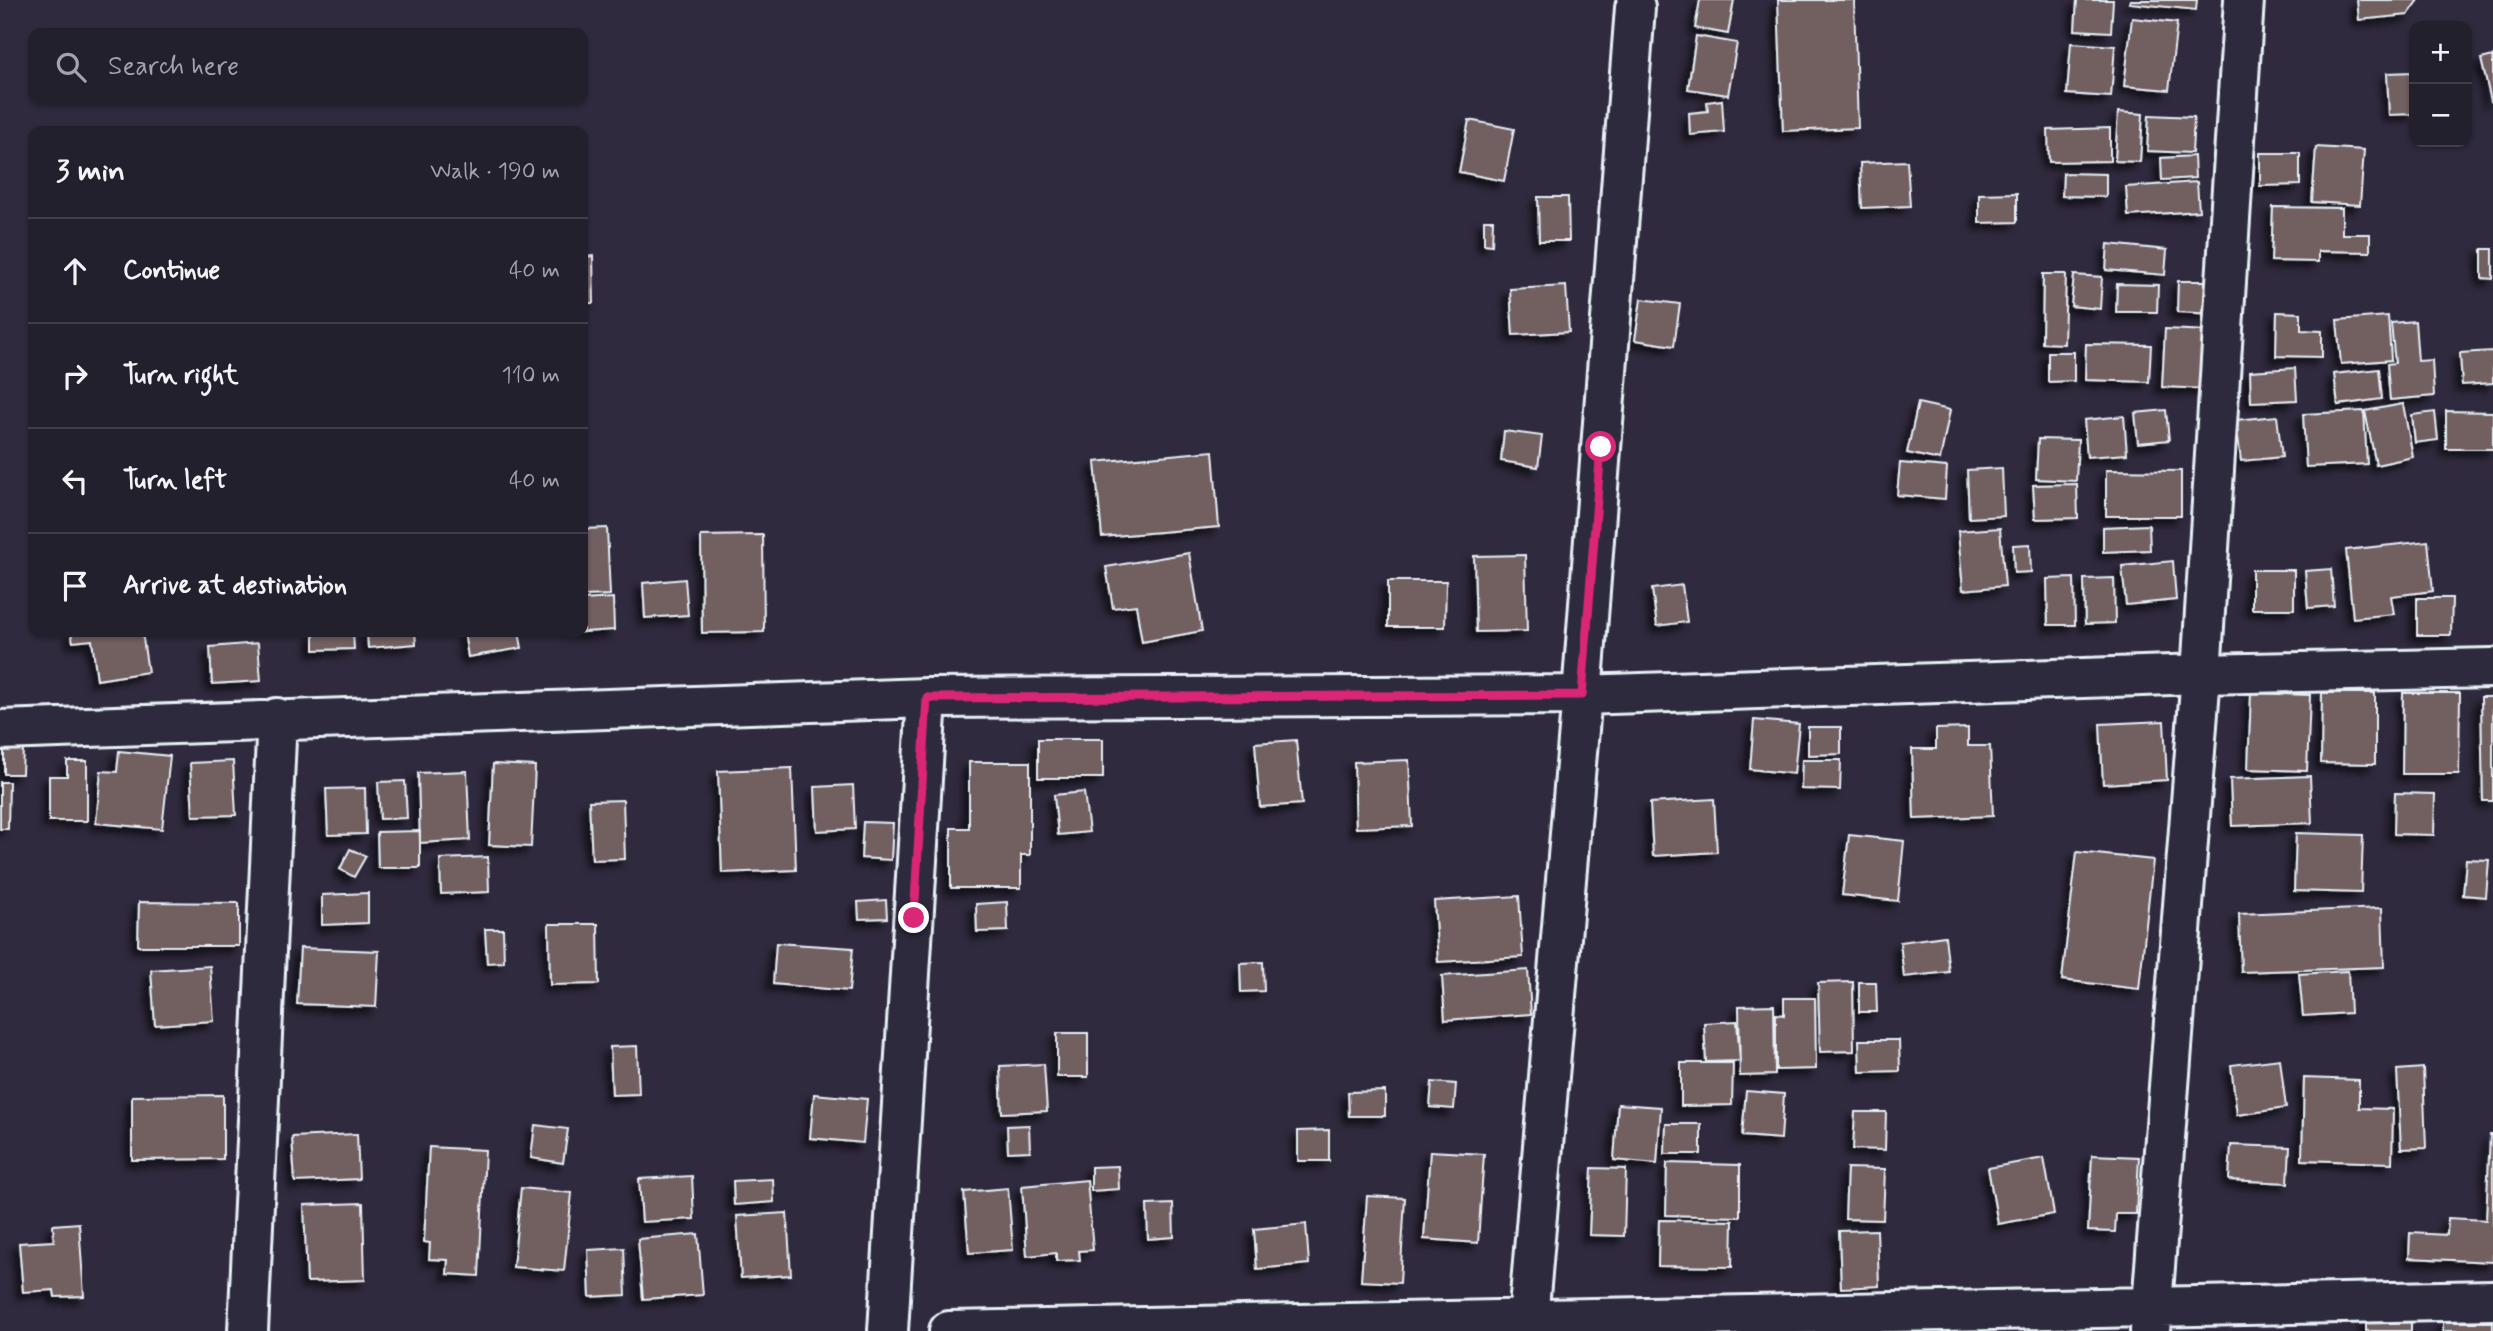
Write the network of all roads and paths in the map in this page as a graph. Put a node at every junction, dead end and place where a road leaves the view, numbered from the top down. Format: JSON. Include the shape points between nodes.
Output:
{"nodes":[{"id":1,"x":2244,"y":0,"type":"edge"},
{"id":2,"x":1635,"y":8,"type":"dead end"},
{"id":3,"x":2493,"y":668,"type":"edge"},
{"id":4,"x":2201,"y":674,"type":"junction"},
{"id":5,"x":1582,"y":695,"type":"junction"},
{"id":6,"x":927,"y":698,"type":"junction"},
{"id":7,"x":277,"y":718,"type":"junction"},
{"id":8,"x":0,"y":730,"type":"edge"},
{"id":9,"x":2493,"y":1300,"type":"edge"},
{"id":10,"x":2150,"y":1319,"type":"edge"},
{"id":11,"x":1527,"y":1325,"type":"edge"},
{"id":12,"x":248,"y":1331,"type":"edge"},
{"id":13,"x":888,"y":1331,"type":"edge"},
{"id":14,"x":949,"y":1331,"type":"edge"}],
"edges":[{"from":1,"to":4,"type":"street"},
{"from":2,"to":5,"type":"street"},
{"from":3,"to":4,"type":"street"},
{"from":4,"to":5,"type":"street"},
{"from":4,"to":10,"type":"street"},
{"from":5,"to":6,"type":"street"},
{"from":5,"to":11,"type":"street"},
{"from":6,"to":7,"type":"street"},
{"from":6,"to":13,"type":"street"},
{"from":7,"to":8,"type":"street"},
{"from":7,"to":12,"type":"street"},
{"from":9,"to":10,"type":"street"},
{"from":10,"to":11,"type":"street"},
{"from":11,"to":14,"type":"street"}]}
